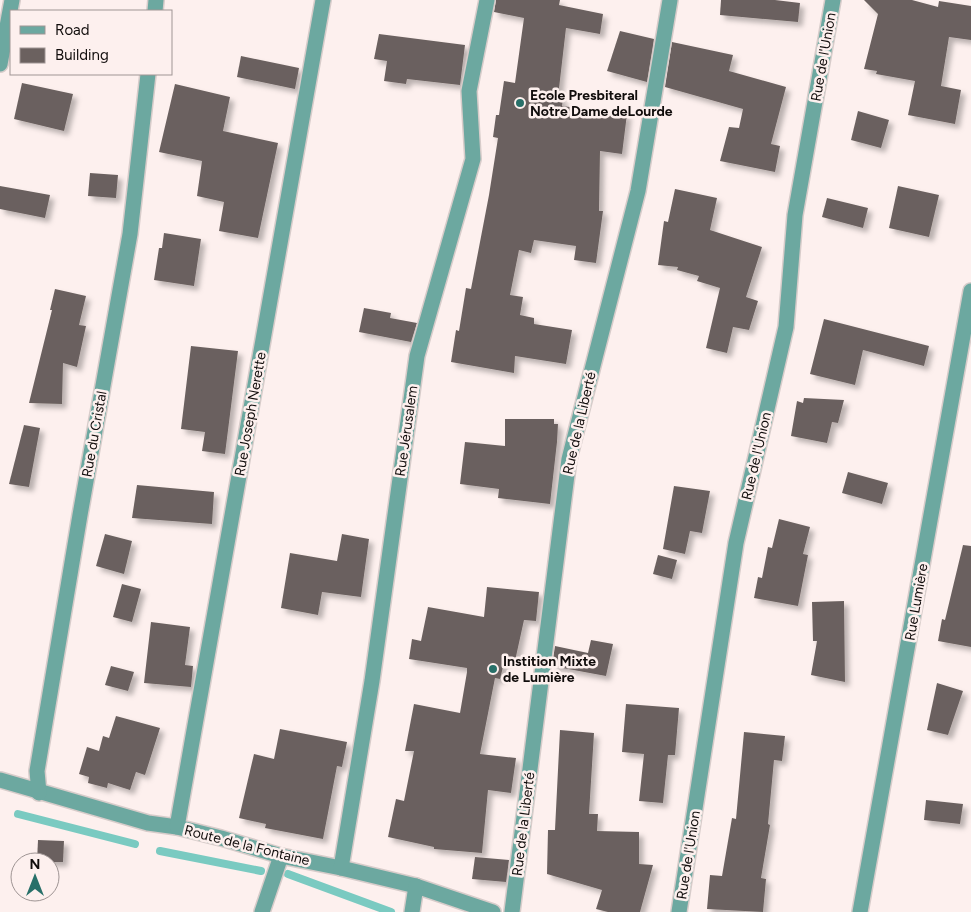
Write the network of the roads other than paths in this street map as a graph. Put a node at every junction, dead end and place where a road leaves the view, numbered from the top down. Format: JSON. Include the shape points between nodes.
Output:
{"nodes":[{"id":1,"x":322,"y":0,"type":"edge"},
{"id":2,"x":487,"y":0,"type":"edge"},
{"id":3,"x":670,"y":0,"type":"edge"},
{"id":4,"x":833,"y":0,"type":"edge"},
{"id":5,"x":10,"y":11,"type":"edge"},
{"id":6,"x":0,"y":64,"type":"edge"},
{"id":7,"x":148,"y":75,"type":"edge"},
{"id":8,"x":971,"y":291,"type":"edge"},
{"id":9,"x":0,"y":780,"type":"edge"},
{"id":10,"x":39,"y":793,"type":"junction"},
{"id":11,"x":177,"y":827,"type":"junction"},
{"id":12,"x":281,"y":856,"type":"junction"},
{"id":13,"x":341,"y":868,"type":"junction"},
{"id":14,"x":416,"y":886,"type":"junction"},
{"id":15,"x":262,"y":912,"type":"edge"},
{"id":16,"x":412,"y":912,"type":"edge"},
{"id":17,"x":493,"y":912,"type":"edge"},
{"id":18,"x":512,"y":912,"type":"edge"},
{"id":19,"x":679,"y":912,"type":"edge"},
{"id":20,"x":860,"y":912,"type":"edge"}],
"edges":[{"from":1,"to":11,"type":"street","name":"Rue Joseph Nerette"},
{"from":2,"to":13,"type":"street","name":"Rue Jérusalem","via":[[469,90],[473,159],[417,356],[372,681]]},
{"from":3,"to":18,"type":"street","name":"Rue de la Liberté","via":[[638,191],[569,458]]},
{"from":4,"to":19,"type":"street","name":"Rue de l'Union","via":[[795,215],[786,327],[736,543]]},
{"from":5,"to":6,"type":"street"},
{"from":7,"to":10,"type":"street","name":"Rue du Cristal","via":[[130,234],[37,771]]},
{"from":8,"to":20,"type":"street","name":"Rue Lumière"},
{"from":9,"to":10,"type":"street","name":"Route de la Fontaine"},
{"from":10,"to":11,"type":"street","name":"Route de la Fontaine","via":[[148,823]]},
{"from":11,"to":12,"type":"street","name":"Route de la Fontaine"},
{"from":12,"to":13,"type":"street","name":"Route de la Fontaine"},
{"from":12,"to":15,"type":"street"},
{"from":13,"to":14,"type":"street","name":"Route de la Fontaine"},
{"from":14,"to":16,"type":"street"},
{"from":14,"to":17,"type":"street","name":"Route de la Fontaine"}]}
